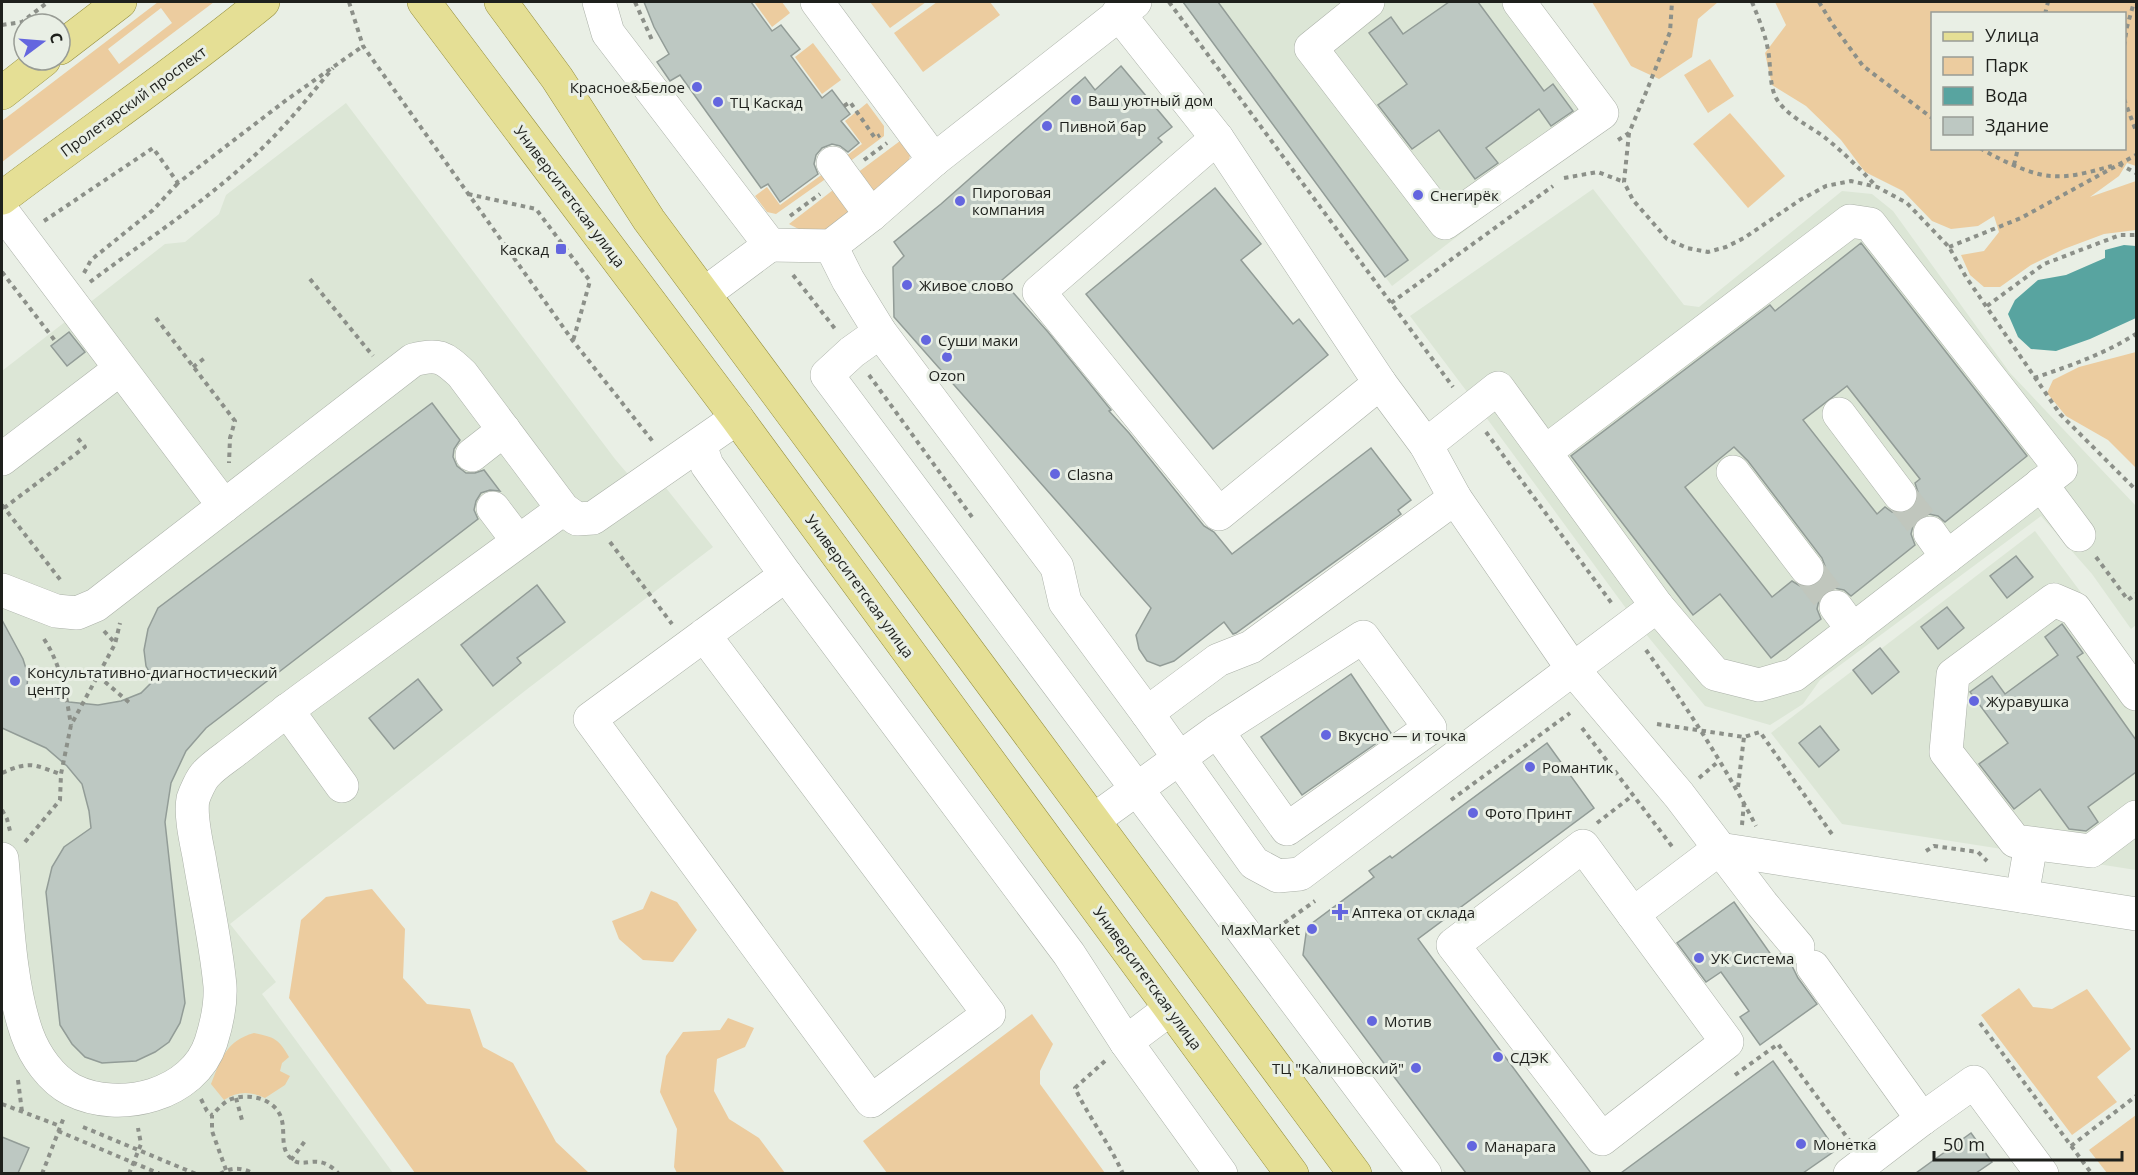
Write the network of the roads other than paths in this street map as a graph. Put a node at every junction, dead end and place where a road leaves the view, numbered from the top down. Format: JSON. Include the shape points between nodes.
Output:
{"nodes":[{"id":1,"x":120,"y":2,"type":"edge"},
{"id":2,"x":263,"y":2,"type":"edge"},
{"id":3,"x":424,"y":2,"type":"edge"},
{"id":4,"x":501,"y":2,"type":"edge"},
{"id":5,"x":599,"y":2,"type":"edge"},
{"id":6,"x":817,"y":2,"type":"edge"},
{"id":7,"x":1368,"y":2,"type":"edge"},
{"id":8,"x":1519,"y":2,"type":"edge"},
{"id":9,"x":1126,"y":7,"type":"edge"},
{"id":10,"x":72,"y":39,"type":"edge"},
{"id":11,"x":29,"y":72,"type":"edge"},
{"id":12,"x":2,"y":93,"type":"edge"},
{"id":13,"x":1217,"y":138,"type":"junction"},
{"id":14,"x":934,"y":160,"type":"junction"},
{"id":15,"x":833,"y":163,"type":"dead end"},
{"id":16,"x":2,"y":198,"type":"edge"},
{"id":17,"x":2,"y":211,"type":"edge"},
{"id":18,"x":871,"y":215,"type":"junction"},
{"id":19,"x":770,"y":245,"type":"junction"},
{"id":20,"x":831,"y":246,"type":"junction"},
{"id":21,"x":704,"y":294,"type":"junction"},
{"id":22,"x":880,"y":332,"type":"junction"},
{"id":23,"x":120,"y":369,"type":"junction"},
{"id":24,"x":1380,"y":383,"type":"junction"},
{"id":25,"x":1839,"y":414,"type":"dead end"},
{"id":26,"x":737,"y":418,"type":"junction"},
{"id":27,"x":504,"y":430,"type":"junction"},
{"id":28,"x":700,"y":445,"type":"junction"},
{"id":29,"x":1426,"y":445,"type":"junction"},
{"id":30,"x":1545,"y":452,"type":"junction"},
{"id":31,"x":472,"y":455,"type":"dead end"},
{"id":32,"x":2,"y":459,"type":"edge"},
{"id":33,"x":1733,"y":472,"type":"dead end"},
{"id":34,"x":2041,"y":484,"type":"junction"},
{"id":35,"x":1900,"y":495,"type":"tunnel mouth"},
{"id":36,"x":1455,"y":498,"type":"junction"},
{"id":37,"x":224,"y":506,"type":"junction"},
{"id":38,"x":493,"y":508,"type":"dead end"},
{"id":39,"x":578,"y":513,"type":"junction"},
{"id":40,"x":2079,"y":535,"type":"road end"},
{"id":41,"x":518,"y":541,"type":"junction"},
{"id":42,"x":1807,"y":569,"type":"tunnel mouth"},
{"id":43,"x":786,"y":575,"type":"junction"},
{"id":44,"x":2,"y":590,"type":"edge"},
{"id":45,"x":1657,"y":606,"type":"junction"},
{"id":46,"x":696,"y":640,"type":"junction"},
{"id":47,"x":1572,"y":668,"type":"junction"},
{"id":48,"x":2136,"y":694,"type":"edge"},
{"id":49,"x":287,"y":710,"type":"junction"},
{"id":50,"x":1147,"y":713,"type":"junction"},
{"id":51,"x":1217,"y":731,"type":"junction"},
{"id":52,"x":1180,"y":758,"type":"junction"},
{"id":53,"x":342,"y":786,"type":"dead end"},
{"id":54,"x":1138,"y":788,"type":"junction"},
{"id":55,"x":2136,"y":817,"type":"edge"},
{"id":56,"x":1094,"y":820,"type":"junction"},
{"id":57,"x":2031,"y":844,"type":"junction"},
{"id":58,"x":1719,"y":849,"type":"junction"},
{"id":59,"x":7,"y":869,"type":"edge"},
{"id":60,"x":2022,"y":896,"type":"junction"},
{"id":61,"x":1633,"y":914,"type":"junction"},
{"id":62,"x":2136,"y":914,"type":"edge"},
{"id":63,"x":1170,"y":1009,"type":"junction"},
{"id":64,"x":1126,"y":1042,"type":"junction"},
{"id":65,"x":1922,"y":1119,"type":"junction"},
{"id":66,"x":1861,"y":1169,"type":"edge"},
{"id":67,"x":1221,"y":1173,"type":"edge"},
{"id":68,"x":1292,"y":1173,"type":"edge"},
{"id":69,"x":1355,"y":1173,"type":"edge"},
{"id":70,"x":1425,"y":1173,"type":"edge"},
{"id":71,"x":2042,"y":1173,"type":"edge"}],
"edges":[{"from":1,"to":10,"type":"main road"},
{"from":2,"to":16,"type":"main road","name":"Пролетарский проспект","via":[[207,48]]},
{"from":3,"to":26,"type":"main road","name":"Университетская улица"},
{"from":4,"to":21,"type":"main road"},
{"from":5,"to":19,"type":"lane","via":[[608,33]]},
{"from":6,"to":14,"type":"lane"},
{"from":7,"to":8,"type":"lane","via":[[1311,48],[1444,223],[1602,113]]},
{"from":9,"to":13,"type":"lane"},
{"from":9,"to":14,"type":"lane"},
{"from":11,"to":12,"type":"main road"},
{"from":13,"to":24,"type":"lane"},
{"from":13,"to":24,"type":"lane","via":[[1039,292],[1219,514]]},
{"from":14,"to":18,"type":"lane"},
{"from":15,"to":18,"type":"lane"},
{"from":17,"to":23,"type":"lane"},
{"from":18,"to":20,"type":"lane"},
{"from":19,"to":20,"type":"lane"},
{"from":19,"to":21,"type":"lane"},
{"from":20,"to":22,"type":"lane"},
{"from":21,"to":56,"type":"main road"},
{"from":22,"to":50,"type":"lane","via":[[1057,567],[1065,602]]},
{"from":22,"to":54,"type":"lane","via":[[827,375]]},
{"from":23,"to":32,"type":"lane"},
{"from":23,"to":37,"type":"lane"},
{"from":24,"to":29,"type":"lane"},
{"from":25,"to":35,"type":"lane"},
{"from":26,"to":28,"type":"lane"},
{"from":26,"to":63,"type":"main road","name":"Университетская улица"},
{"from":27,"to":31,"type":"lane"},
{"from":27,"to":37,"type":"lane","via":[[462,374],[446,359],[429,355],[413,360]]},
{"from":27,"to":39,"type":"lane"},
{"from":28,"to":39,"type":"lane"},
{"from":28,"to":43,"type":"lane","via":[[707,465]]},
{"from":29,"to":30,"type":"lane","via":[[1498,388]]},
{"from":29,"to":36,"type":"lane"},
{"from":30,"to":34,"type":"lane","via":[[1850,221],[1870,224],[2061,469]]},
{"from":30,"to":45,"type":"lane"},
{"from":33,"to":42,"type":"lane"},
{"from":34,"to":40,"type":"lane"},
{"from":34,"to":45,"type":"lane","via":[[1938,545],[1844,619],[1794,675],[1759,685],[1715,674]]},
{"from":36,"to":47,"type":"lane"},
{"from":36,"to":50,"type":"lane","via":[[1251,647],[1218,660]]},
{"from":37,"to":44,"type":"lane","via":[[96,605],[77,613],[56,611]]},
{"from":38,"to":41,"type":"lane"},
{"from":39,"to":41,"type":"lane"},
{"from":41,"to":49,"type":"lane"},
{"from":43,"to":46,"type":"lane"},
{"from":43,"to":64,"type":"lane","via":[[1069,954]]},
{"from":45,"to":47,"type":"lane"},
{"from":46,"to":46,"type":"lane","via":[[989,1014],[871,1101],[590,719]]},
{"from":47,"to":52,"type":"lane","via":[[1300,874],[1278,876],[1254,863]]},
{"from":47,"to":58,"type":"lane"},
{"from":48,"to":57,"type":"lane","via":[[2075,609],[2054,600],[1953,675],[1946,752],[2015,841]]},
{"from":49,"to":53,"type":"lane"},
{"from":49,"to":59,"type":"lane","via":[[205,775],[193,800],[220,987],[219,1018],[200,1065],[173,1087],[134,1099],[116,1102],[92,1097],[69,1105],[63,1084],[32,1049],[22,1021],[15,981]]},
{"from":50,"to":52,"type":"lane"},
{"from":51,"to":51,"type":"lane","via":[[1287,829],[1430,728],[1363,637]]},
{"from":51,"to":52,"type":"lane"},
{"from":52,"to":54,"type":"lane"},
{"from":54,"to":56,"type":"lane"},
{"from":54,"to":70,"type":"lane"},
{"from":55,"to":57,"type":"lane","via":[[2091,851]]},
{"from":56,"to":69,"type":"main road"},
{"from":57,"to":60,"type":"lane"},
{"from":58,"to":60,"type":"lane"},
{"from":58,"to":61,"type":"lane"},
{"from":58,"to":65,"type":"lane","via":[[1753,911],[1805,957]]},
{"from":60,"to":62,"type":"lane"},
{"from":61,"to":61,"type":"lane","via":[[1583,846],[1453,945],[1602,1139],[1726,1042]]},
{"from":63,"to":64,"type":"lane"},
{"from":63,"to":68,"type":"main road","name":"Университетская улица"},
{"from":64,"to":67,"type":"lane"},
{"from":65,"to":66,"type":"lane"},
{"from":65,"to":71,"type":"lane","via":[[1974,1083]]}]}
